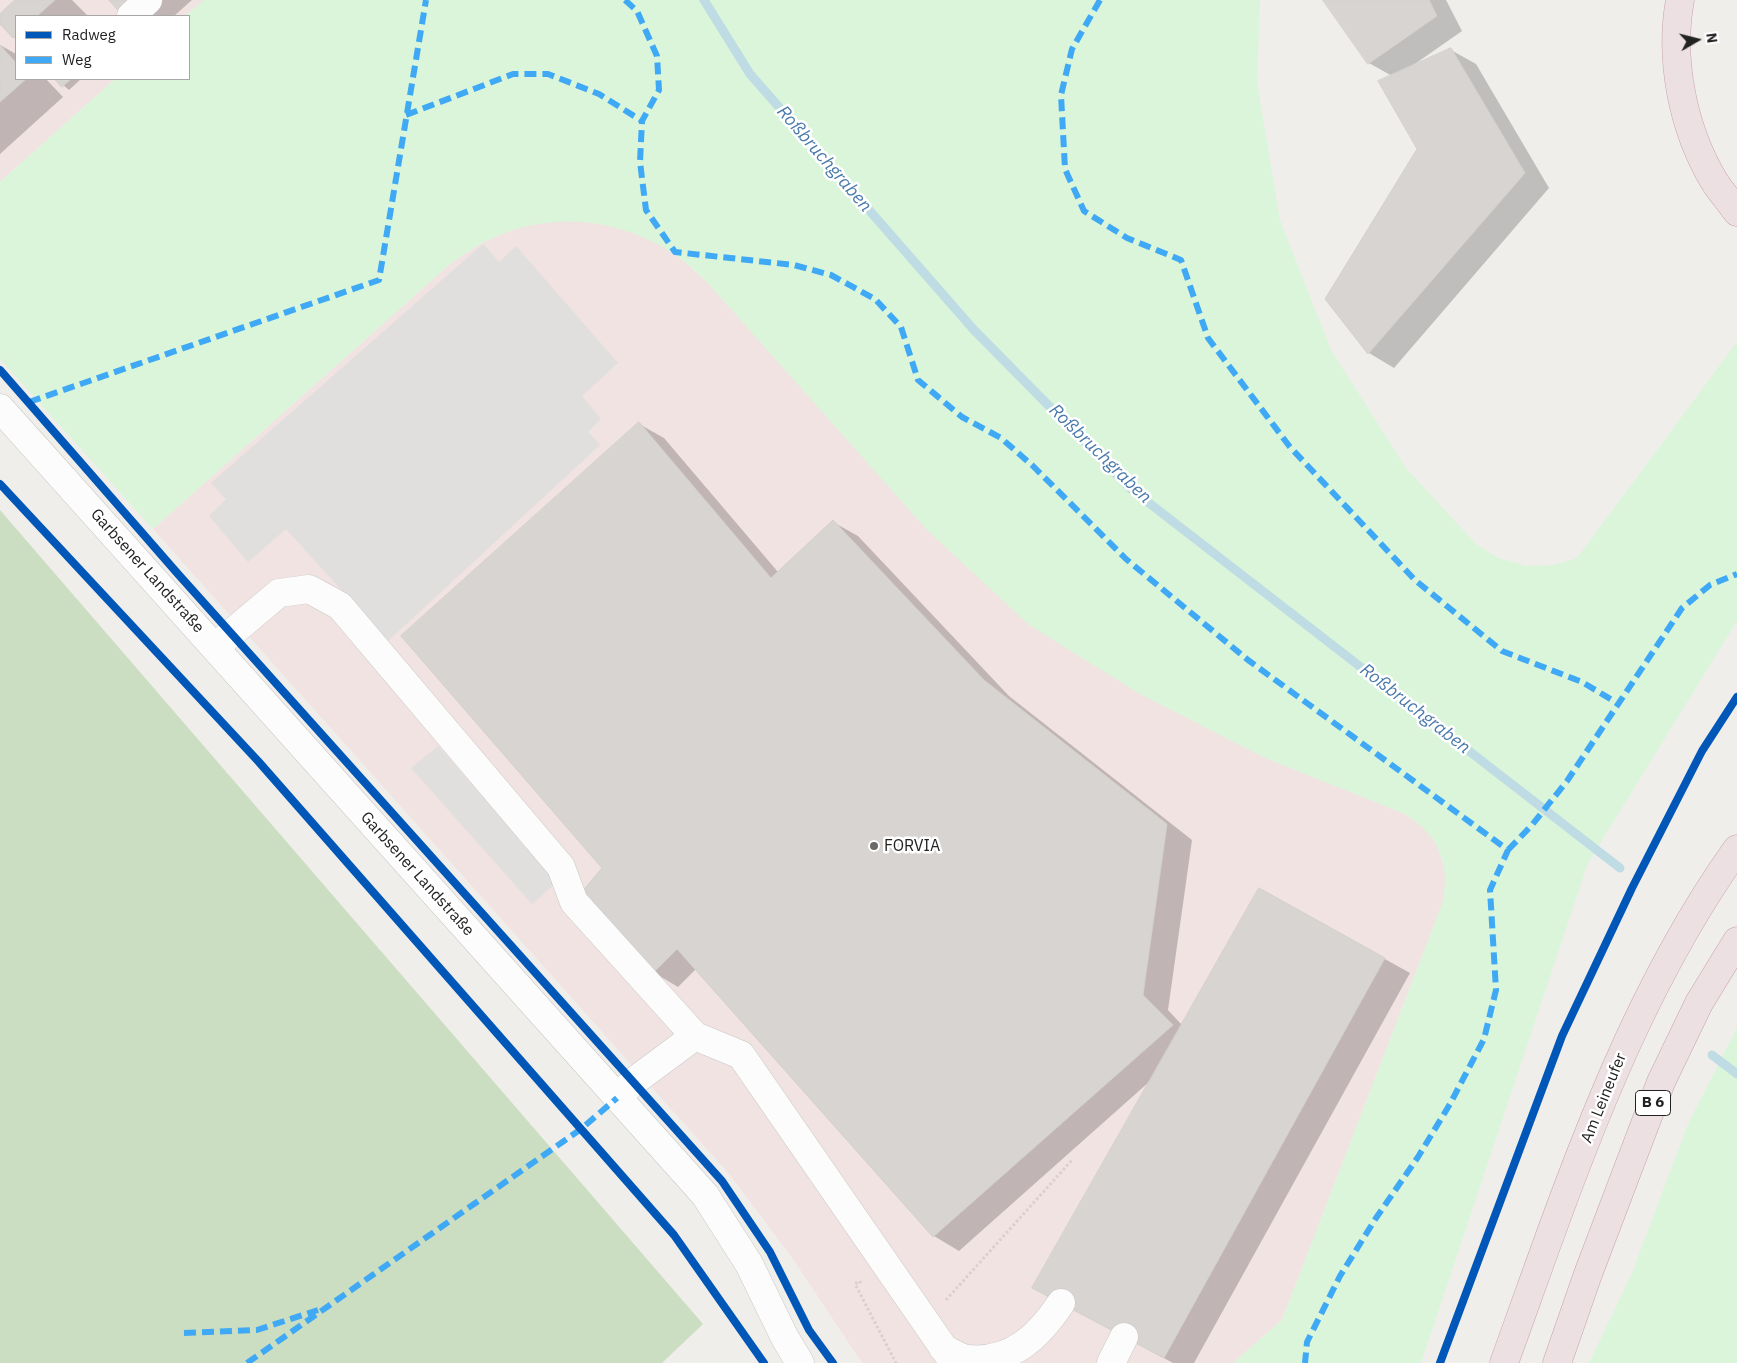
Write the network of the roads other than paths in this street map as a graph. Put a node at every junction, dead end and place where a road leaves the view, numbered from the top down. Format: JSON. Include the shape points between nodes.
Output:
{"nodes":[{"id":1,"x":148,"y":0,"type":"edge"},
{"id":2,"x":1680,"y":0,"type":"edge"},
{"id":3,"x":132,"y":15,"type":"edge"},
{"id":4,"x":1737,"y":212,"type":"edge"},
{"id":5,"x":0,"y":408,"type":"edge"},
{"id":6,"x":215,"y":647,"type":"junction"},
{"id":7,"x":1737,"y":849,"type":"edge"},
{"id":8,"x":1737,"y":941,"type":"edge"},
{"id":9,"x":695,"y":1036,"type":"junction"},
{"id":10,"x":617,"y":1098,"type":"junction"},
{"id":11,"x":1061,"y":1303,"type":"dead end"},
{"id":12,"x":1124,"y":1337,"type":"dead end"},
{"id":13,"x":949,"y":1356,"type":"edge"},
{"id":14,"x":800,"y":1363,"type":"edge"},
{"id":15,"x":1111,"y":1363,"type":"edge"},
{"id":16,"x":1504,"y":1363,"type":"edge"},
{"id":17,"x":1558,"y":1363,"type":"edge"}],
"edges":[{"from":1,"to":3,"type":"street"},
{"from":2,"to":4,"type":"highway","via":[[1676,23],[1679,82],[1693,136],[1714,181]]},
{"from":5,"to":6,"type":"street","name":"Garbsener Landstraße"},
{"from":6,"to":9,"type":"street","via":[[279,593],[309,589],[340,606],[561,867],[574,902]]},
{"from":6,"to":10,"type":"street","name":"Garbsener Landstraße"},
{"from":7,"to":16,"type":"highway","name":"Am Leineufer","via":[[1664,968],[1617,1063]]},
{"from":8,"to":17,"type":"highway","number":"B 6","via":[[1699,1003],[1661,1082]]},
{"from":9,"to":10,"type":"street","via":[[640,1076]]},
{"from":9,"to":13,"type":"street","via":[[741,1055]]},
{"from":10,"to":14,"type":"street","name":"Garbsener Landstraße","via":[[705,1195],[749,1264]]},
{"from":11,"to":13,"type":"street","via":[[1047,1324],[1010,1355],[988,1360]]},
{"from":12,"to":15,"type":"street"}]}
